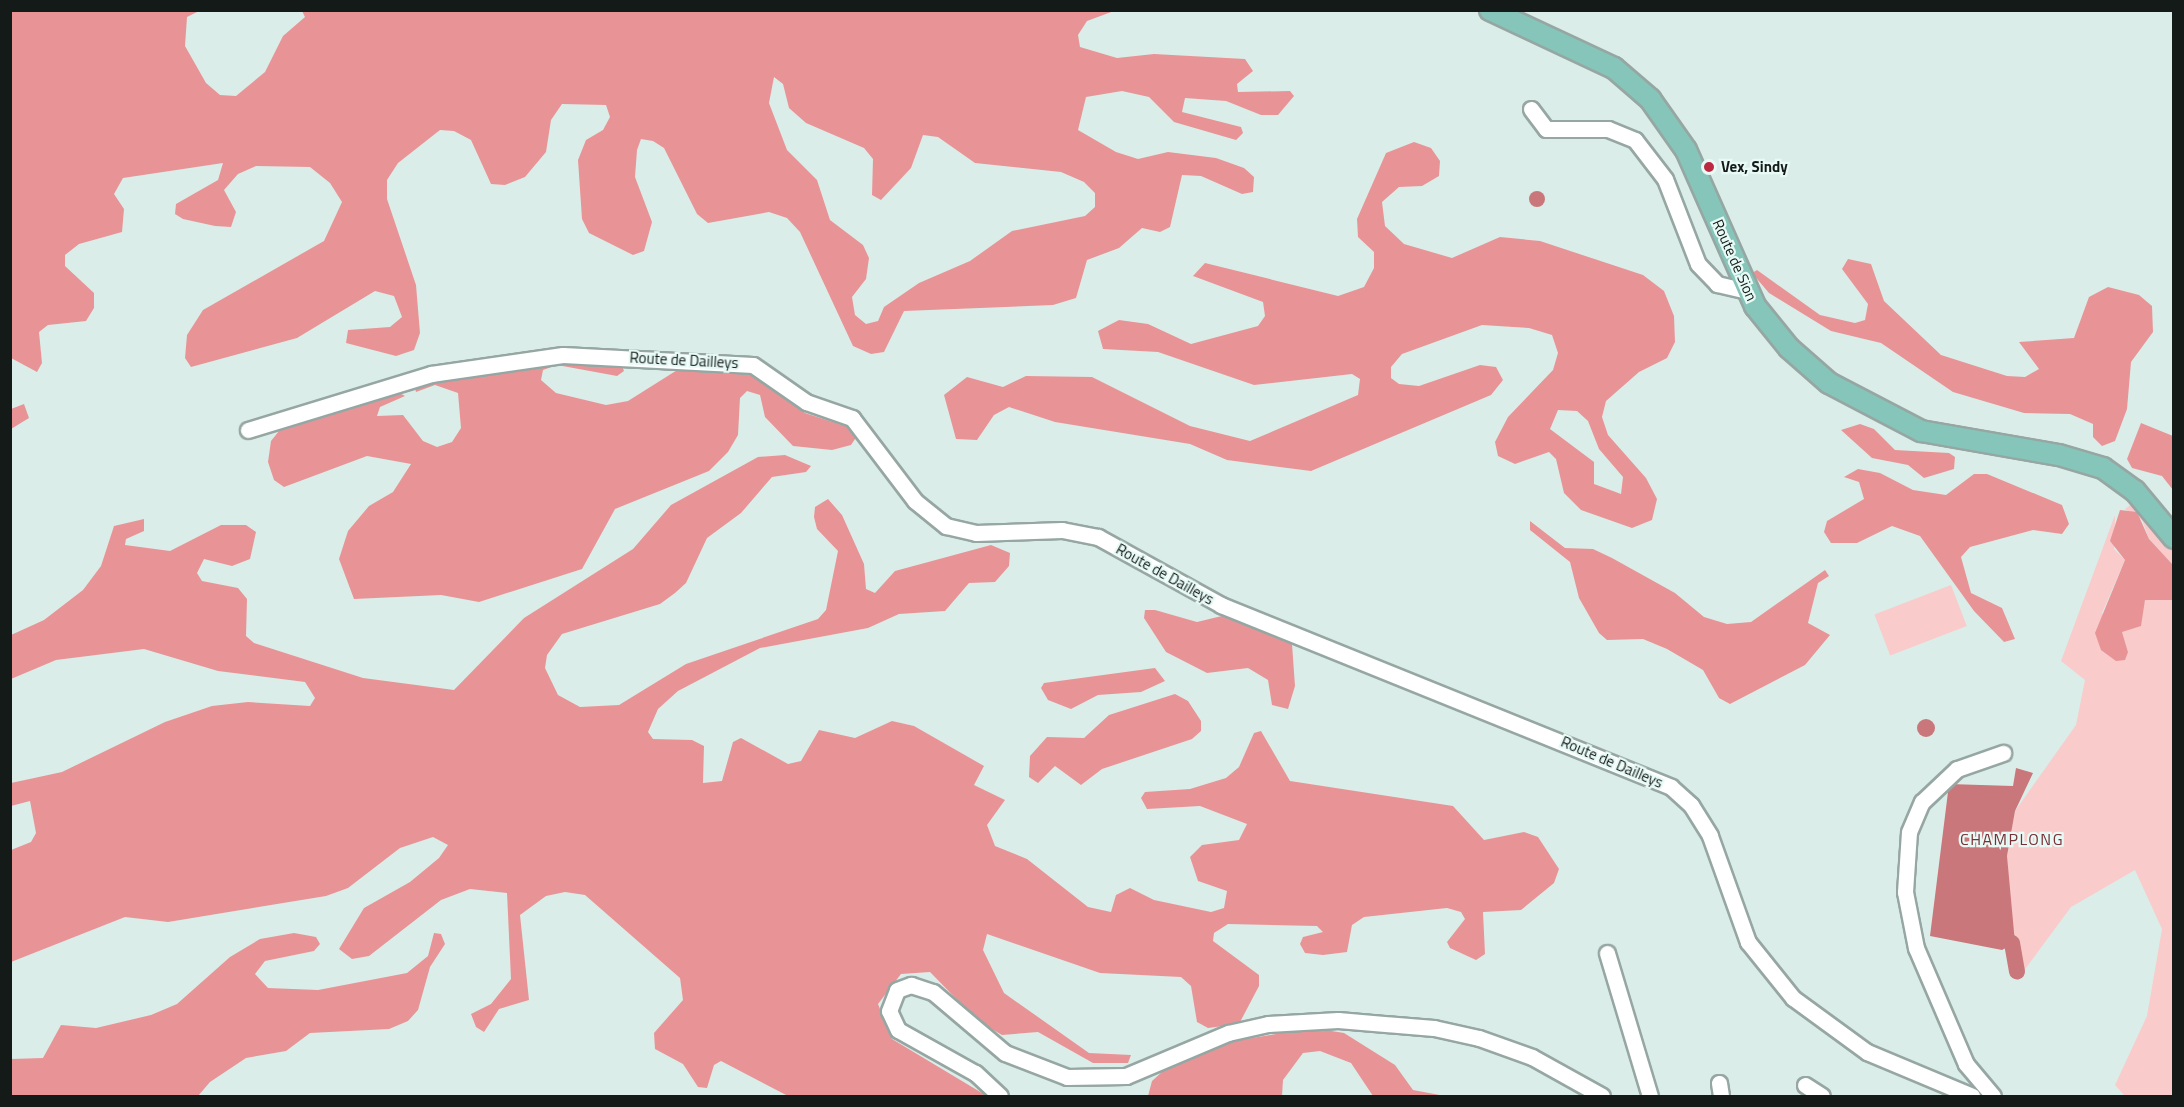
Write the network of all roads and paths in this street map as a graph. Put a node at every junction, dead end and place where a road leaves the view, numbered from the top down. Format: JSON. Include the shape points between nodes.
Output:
{"nodes":[{"id":1,"x":1490,"y":10,"type":"edge"},
{"id":2,"x":1531,"y":109,"type":"dead end"},
{"id":3,"x":1747,"y":291,"type":"junction"},
{"id":4,"x":248,"y":430,"type":"dead end"},
{"id":5,"x":2174,"y":538,"type":"edge"},
{"id":6,"x":2003,"y":753,"type":"dead end"},
{"id":7,"x":1607,"y":953,"type":"dead end"},
{"id":8,"x":1805,"y":1085,"type":"dead end"},
{"id":9,"x":1000,"y":1096,"type":"edge"},
{"id":10,"x":1599,"y":1096,"type":"edge"},
{"id":11,"x":1650,"y":1096,"type":"edge"},
{"id":12,"x":1822,"y":1096,"type":"edge"},
{"id":13,"x":1972,"y":1096,"type":"edge"},
{"id":14,"x":1993,"y":1096,"type":"edge"}],
"edges":[{"from":1,"to":3,"type":"main road","name":"Route de Sion","via":[[1614,68],[1650,99],[1686,150]]},
{"from":2,"to":3,"type":"street","via":[[1546,129],[1608,129],[1635,140],[1665,178],[1698,264],[1717,284]]},
{"from":3,"to":5,"type":"main road","name":"Route de Sion","via":[[1789,348],[1846,395],[1922,431],[2074,458],[2103,468],[2135,491]]},
{"from":4,"to":13,"type":"street","name":"Route de Dailleys","via":[[431,374],[563,355],[753,365],[806,402],[852,418],[915,501],[946,526],[976,532],[1062,530],[1098,537],[1221,604],[1671,787],[1691,805],[1710,836],[1744,935],[1793,998],[1860,1047]]},
{"from":6,"to":14,"type":"street","via":[[1957,769],[1923,802],[1909,832],[1906,859],[1905,904],[1916,948],[1966,1064]]},
{"from":7,"to":11,"type":"street"},
{"from":8,"to":12,"type":"street"},
{"from":9,"to":10,"type":"street","via":[[975,1073],[897,1030],[889,1011],[897,990],[916,986],[933,992],[1005,1053],[1067,1077],[1126,1076],[1237,1030],[1330,1020],[1424,1027],[1479,1038],[1532,1058]]}]}
